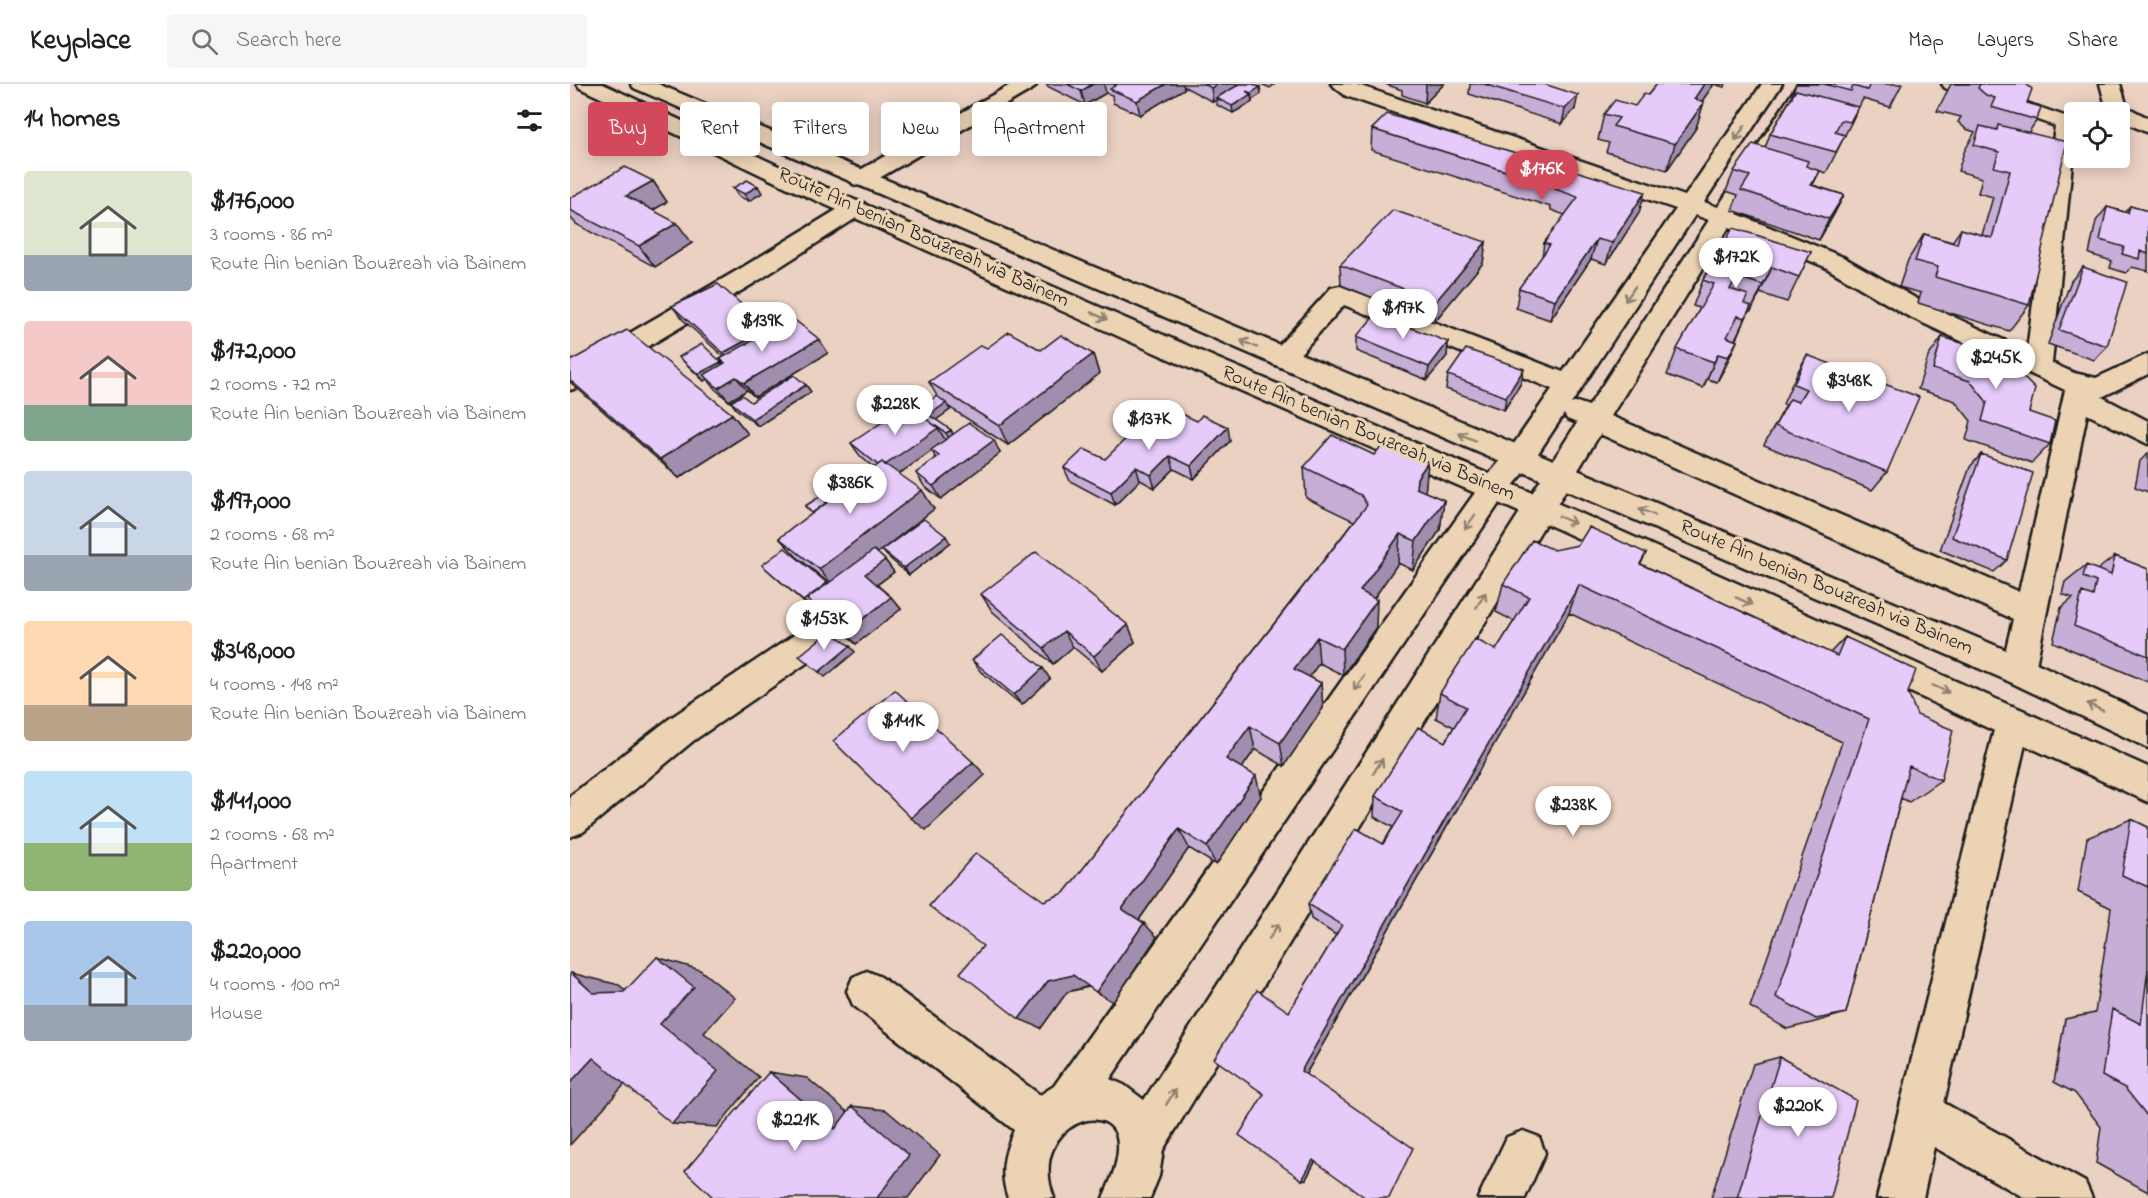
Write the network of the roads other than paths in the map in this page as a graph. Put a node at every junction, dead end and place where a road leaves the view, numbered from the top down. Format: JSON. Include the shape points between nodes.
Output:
{"nodes":[{"id":1,"x":587,"y":84,"type":"edge"},
{"id":2,"x":641,"y":84,"type":"edge"},
{"id":3,"x":1027,"y":84,"type":"edge"},
{"id":4,"x":1341,"y":84,"type":"edge"},
{"id":5,"x":1772,"y":84,"type":"edge"},
{"id":6,"x":1808,"y":84,"type":"edge"},
{"id":7,"x":1952,"y":84,"type":"edge"},
{"id":8,"x":2110,"y":84,"type":"edge"},
{"id":9,"x":2112,"y":102,"type":"edge"},
{"id":10,"x":2130,"y":119,"type":"edge"},
{"id":11,"x":2064,"y":120,"type":"edge"},
{"id":12,"x":2148,"y":127,"type":"edge"},
{"id":13,"x":2064,"y":168,"type":"edge"},
{"id":14,"x":861,"y":179,"type":"junction"},
{"id":15,"x":1690,"y":206,"type":"junction"},
{"id":16,"x":856,"y":208,"type":"junction"},
{"id":17,"x":1724,"y":217,"type":"junction"},
{"id":18,"x":1282,"y":358,"type":"junction"},
{"id":19,"x":2148,"y":363,"type":"edge"},
{"id":20,"x":2038,"y":366,"type":"junction"},
{"id":21,"x":570,"y":380,"type":"edge"},
{"id":22,"x":2079,"y":390,"type":"junction"},
{"id":23,"x":1563,"y":394,"type":"junction"},
{"id":24,"x":1596,"y":420,"type":"junction"},
{"id":25,"x":2148,"y":434,"type":"edge"},
{"id":26,"x":1519,"y":459,"type":"junction"},
{"id":27,"x":1560,"y":476,"type":"junction"},
{"id":28,"x":1494,"y":488,"type":"junction"},
{"id":29,"x":1538,"y":508,"type":"junction"},
{"id":30,"x":2031,"y":612,"type":"junction"},
{"id":31,"x":818,"y":637,"type":"edge"},
{"id":32,"x":2019,"y":670,"type":"junction"},
{"id":33,"x":2013,"y":722,"type":"junction"},
{"id":34,"x":2148,"y":732,"type":"edge"},
{"id":35,"x":2148,"y":785,"type":"edge"},
{"id":36,"x":570,"y":819,"type":"edge"},
{"id":37,"x":867,"y":991,"type":"dead end"},
{"id":38,"x":1056,"y":1112,"type":"junction"},
{"id":39,"x":1920,"y":1114,"type":"junction"},
{"id":40,"x":1140,"y":1146,"type":"junction"},
{"id":41,"x":1523,"y":1153,"type":"dead end"},
{"id":42,"x":1020,"y":1188,"type":"edge"},
{"id":43,"x":1126,"y":1198,"type":"edge"},
{"id":44,"x":1501,"y":1198,"type":"edge"},
{"id":45,"x":1900,"y":1198,"type":"edge"},
{"id":46,"x":2068,"y":1198,"type":"edge"}],
"edges":[{"from":1,"to":16,"type":"street","name":"Route Ain benian Bouzreah via Bainem"},
{"from":2,"to":14,"type":"street","name":"Route Ain benian Bouzreah via Bainem"},
{"from":3,"to":14,"type":"street"},
{"from":4,"to":15,"type":"street","via":[[1353,92]]},
{"from":5,"to":15,"type":"street","one_way":true},
{"from":6,"to":17,"type":"street"},
{"from":7,"to":11,"type":"street"},
{"from":8,"to":9,"type":"street"},
{"from":10,"to":12,"type":"street"},
{"from":13,"to":20,"type":"street"},
{"from":18,"to":14,"type":"street","name":"Route Ain benian Bouzreah via Bainem","one_way":true},
{"from":15,"to":17,"type":"street"},
{"from":15,"to":23,"type":"street","one_way":true},
{"from":16,"to":21,"type":"street"},
{"from":16,"to":28,"type":"street","name":"Route Ain benian Bouzreah via Bainem","one_way":true},
{"from":17,"to":20,"type":"street","via":[[1834,262],[1915,309]]},
{"from":17,"to":24,"type":"street"},
{"from":18,"to":23,"type":"street","via":[[1340,294]]},
{"from":26,"to":18,"type":"street","name":"Route Ain benian Bouzreah via Bainem","one_way":true},
{"from":19,"to":22,"type":"street","via":[[2099,388]]},
{"from":20,"to":22,"type":"street"},
{"from":22,"to":25,"type":"street"},
{"from":22,"to":30,"type":"street"},
{"from":23,"to":24,"type":"street"},
{"from":23,"to":26,"type":"street"},
{"from":24,"to":27,"type":"street"},
{"from":24,"to":30,"type":"street"},
{"from":26,"to":27,"type":"street","name":"Route Ain benian Bouzreah via Bainem"},
{"from":26,"to":28,"type":"street"},
{"from":27,"to":29,"type":"street"},
{"from":32,"to":27,"type":"street","name":"Route Ain benian Bouzreah via Bainem","one_way":true},
{"from":28,"to":29,"type":"street","name":"Route Ain benian Bouzreah via Bainem"},
{"from":28,"to":38,"type":"street","one_way":true},
{"from":29,"to":33,"type":"street","name":"Route Ain benian Bouzreah via Bainem","one_way":true},
{"from":40,"to":29,"type":"street","one_way":true},
{"from":30,"to":32,"type":"street"},
{"from":31,"to":36,"type":"street","via":[[681,730]]},
{"from":34,"to":32,"type":"street","name":"Route Ain benian Bouzreah via Bainem","one_way":true},
{"from":33,"to":35,"type":"street","name":"Route Ain benian Bouzreah via Bainem"},
{"from":33,"to":39,"type":"street"},
{"from":37,"to":38,"type":"street"},
{"from":38,"to":40,"type":"street","via":[[1090,1096],[1108,1099],[1124,1108],[1135,1125]]},
{"from":38,"to":42,"type":"street","via":[[1030,1144]]},
{"from":39,"to":45,"type":"street"},
{"from":39,"to":46,"type":"street"},
{"from":40,"to":43,"type":"street","via":[[1138,1172]]},
{"from":41,"to":44,"type":"street"}]}
